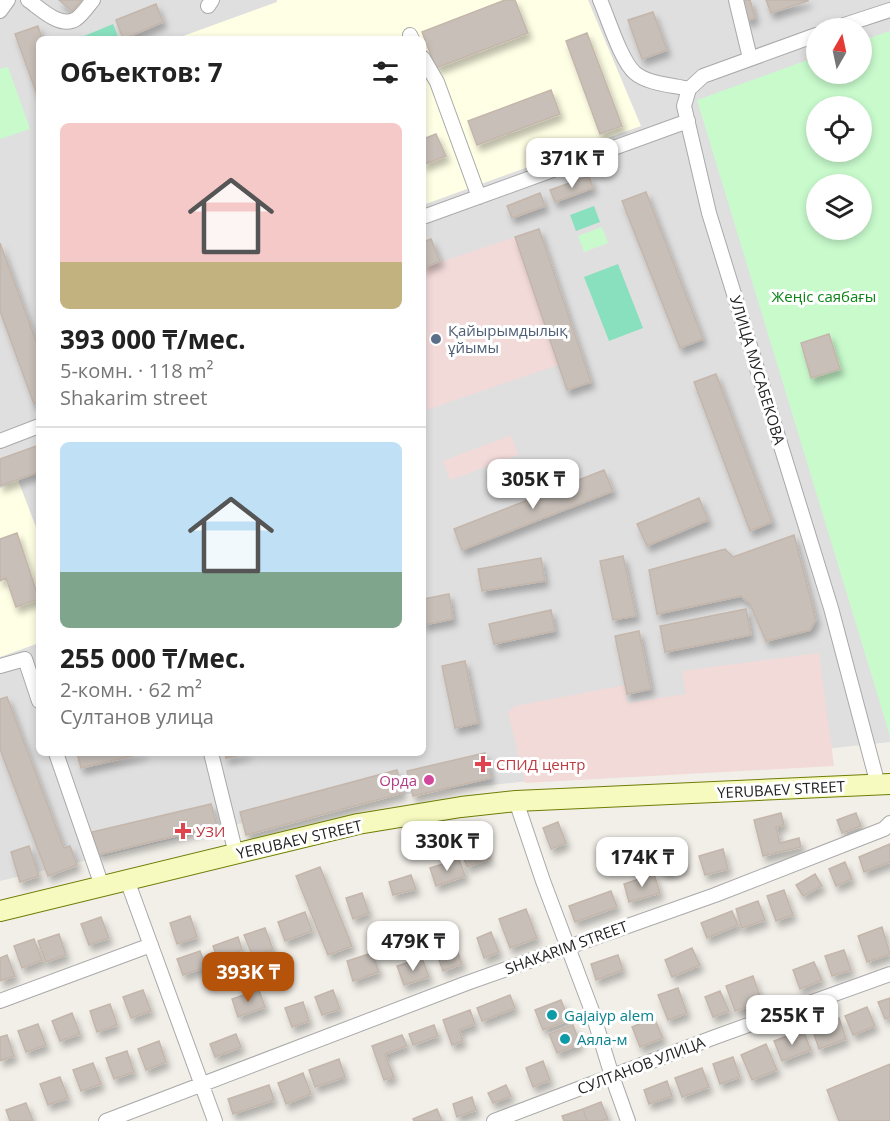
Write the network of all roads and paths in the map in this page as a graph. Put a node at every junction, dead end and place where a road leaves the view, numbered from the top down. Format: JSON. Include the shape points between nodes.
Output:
{"nodes":[{"id":1,"x":8,"y":0,"type":"edge"},
{"id":2,"x":28,"y":0,"type":"edge"},
{"id":3,"x":93,"y":0,"type":"edge"},
{"id":4,"x":600,"y":0,"type":"edge"},
{"id":5,"x":735,"y":0,"type":"edge"},
{"id":6,"x":890,"y":10,"type":"edge"},
{"id":7,"x":0,"y":11,"type":"edge"},
{"id":8,"x":866,"y":18,"type":"edge"},
{"id":9,"x":806,"y":38,"type":"edge"},
{"id":10,"x":750,"y":58,"type":"junction"},
{"id":11,"x":426,"y":63,"type":"edge"},
{"id":12,"x":689,"y":89,"type":"junction"},
{"id":13,"x":688,"y":121,"type":"junction"},
{"id":14,"x":479,"y":197,"type":"junction"},
{"id":15,"x":426,"y":216,"type":"edge"},
{"id":16,"x":36,"y":427,"type":"edge"},
{"id":17,"x":0,"y":441,"type":"edge"},
{"id":18,"x":0,"y":666,"type":"edge"},
{"id":19,"x":36,"y":692,"type":"edge"},
{"id":20,"x":57,"y":756,"type":"edge"},
{"id":21,"x":212,"y":756,"type":"edge"},
{"id":22,"x":884,"y":784,"type":"edge"},
{"id":23,"x":516,"y":801,"type":"junction"},
{"id":24,"x":890,"y":823,"type":"edge"},
{"id":25,"x":236,"y":854,"type":"junction"},
{"id":26,"x":128,"y":880,"type":"junction"},
{"id":27,"x":102,"y":886,"type":"junction"},
{"id":28,"x":0,"y":911,"type":"edge"},
{"id":29,"x":151,"y":945,"type":"junction"},
{"id":30,"x":568,"y":946,"type":"junction"},
{"id":31,"x":890,"y":974,"type":"edge"},
{"id":32,"x":0,"y":1000,"type":"edge"},
{"id":33,"x":612,"y":1076,"type":"junction"},
{"id":34,"x":202,"y":1084,"type":"junction"},
{"id":35,"x":106,"y":1121,"type":"edge"},
{"id":36,"x":215,"y":1121,"type":"edge"},
{"id":37,"x":494,"y":1121,"type":"edge"},
{"id":38,"x":628,"y":1121,"type":"edge"}],
"edges":[{"from":1,"to":7,"type":"street"},
{"from":2,"to":3,"type":"street","via":[[57,20],[67,22],[76,19]]},
{"from":4,"to":12,"type":"street","via":[[626,63],[636,74]]},
{"from":5,"to":10,"type":"street"},
{"from":6,"to":8,"type":"street"},
{"from":9,"to":10,"type":"street"},
{"from":10,"to":12,"type":"street","via":[[703,75]]},
{"from":11,"to":14,"type":"street","via":[[437,82]]},
{"from":12,"to":13,"type":"street","name":"УЛИЦА МУСАБЕКОВА","via":[[684,106]]},
{"from":13,"to":14,"type":"street"},
{"from":13,"to":22,"type":"street","name":"УЛИЦА МУСАБЕКОВА","via":[[709,213]]},
{"from":14,"to":15,"type":"street"},
{"from":16,"to":17,"type":"street"},
{"from":18,"to":19,"type":"street","via":[[25,658]]},
{"from":20,"to":27,"type":"street"},
{"from":21,"to":25,"type":"street"},
{"from":22,"to":23,"type":"main road","name":"YERUBAEV STREET"},
{"from":23,"to":25,"type":"main road","name":"YERUBAEV STREET","via":[[358,824]]},
{"from":23,"to":30,"type":"street"},
{"from":24,"to":30,"type":"street","name":"SHAKARIM STREET","via":[[884,829],[745,883]]},
{"from":25,"to":26,"type":"main road","name":"YERUBAEV STREET"},
{"from":26,"to":27,"type":"main road","name":"YERUBAEV STREET"},
{"from":26,"to":29,"type":"street"},
{"from":27,"to":28,"type":"main road","name":"YERUBAEV STREET"},
{"from":29,"to":32,"type":"street"},
{"from":29,"to":34,"type":"street"},
{"from":30,"to":33,"type":"street"},
{"from":30,"to":34,"type":"street","name":"SHAKARIM STREET"},
{"from":31,"to":33,"type":"street","name":"СУЛТАНОВ УЛИЦА"},
{"from":33,"to":37,"type":"street","name":"СУЛТАНОВ УЛИЦА"},
{"from":33,"to":38,"type":"street"},
{"from":34,"to":35,"type":"street","name":"SHAKARIM STREET"},
{"from":34,"to":36,"type":"street"}]}
